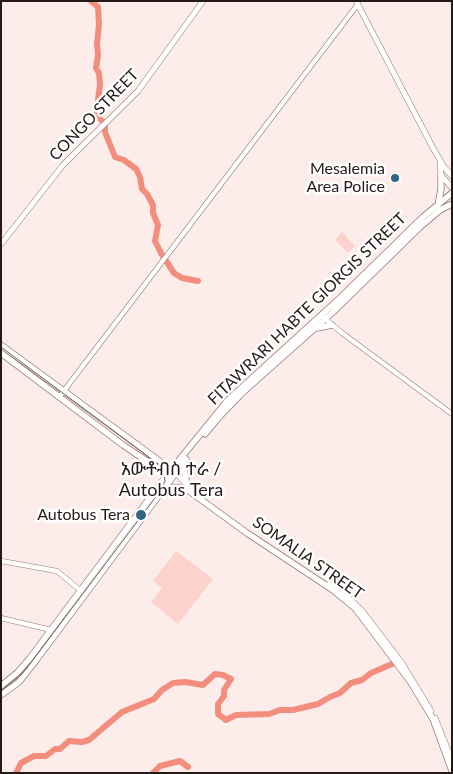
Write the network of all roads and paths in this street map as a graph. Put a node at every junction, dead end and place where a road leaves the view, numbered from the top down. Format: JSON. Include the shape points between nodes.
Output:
{"nodes":[{"id":1,"x":203,"y":1,"type":"edge"},
{"id":2,"x":357,"y":3,"type":"edge"},
{"id":3,"x":440,"y":162,"type":"junction"},
{"id":4,"x":441,"y":175,"type":"junction"},
{"id":5,"x":452,"y":176,"type":"edge"},
{"id":6,"x":452,"y":188,"type":"edge"},
{"id":7,"x":452,"y":194,"type":"edge"},
{"id":8,"x":452,"y":204,"type":"edge"},
{"id":9,"x":439,"y":207,"type":"junction"},
{"id":10,"x":1,"y":244,"type":"edge"},
{"id":11,"x":332,"y":313,"type":"junction"},
{"id":12,"x":324,"y":317,"type":"junction"},
{"id":13,"x":334,"y":326,"type":"junction"},
{"id":14,"x":312,"y":330,"type":"junction"},
{"id":15,"x":1,"y":345,"type":"edge"},
{"id":16,"x":1,"y":353,"type":"edge"},
{"id":17,"x":62,"y":394,"type":"junction"},
{"id":18,"x":452,"y":414,"type":"edge"},
{"id":19,"x":181,"y":462,"type":"junction"},
{"id":20,"x":159,"y":465,"type":"junction"},
{"id":21,"x":171,"y":474,"type":"junction"},
{"id":22,"x":163,"y":485,"type":"junction"},
{"id":23,"x":187,"y":485,"type":"junction"},
{"id":24,"x":1,"y":561,"type":"edge"},
{"id":25,"x":81,"y":591,"type":"junction"},
{"id":26,"x":1,"y":618,"type":"edge"},
{"id":27,"x":51,"y":630,"type":"junction"},
{"id":28,"x":1,"y":686,"type":"edge"},
{"id":29,"x":1,"y":695,"type":"edge"},
{"id":30,"x":452,"y":760,"type":"edge"},
{"id":31,"x":452,"y":771,"type":"edge"}],
"edges":[{"from":1,"to":10,"type":"main road","name":"CONGO STREET","via":[[142,85],[63,164]]},
{"from":2,"to":3,"type":"main road"},
{"from":2,"to":17,"type":"street"},
{"from":3,"to":4,"type":"main road"},
{"from":3,"to":5,"type":"main road"},
{"from":4,"to":6,"type":"main road"},
{"from":4,"to":9,"type":"main road"},
{"from":7,"to":9,"type":"main road","name":"FITAWRARI HABTE GIORGIS STREET"},
{"from":8,"to":9,"type":"main road"},
{"from":9,"to":11,"type":"main road"},
{"from":9,"to":12,"type":"main road","name":"FITAWRARI HABTE GIORGIS STREET"},
{"from":11,"to":12,"type":"main road"},
{"from":11,"to":13,"type":"main road"},
{"from":12,"to":13,"type":"street"},
{"from":12,"to":14,"type":"main road"},
{"from":12,"to":19,"type":"main road","name":"FITAWRARI HABTE GIORGIS STREET","via":[[228,400]]},
{"from":13,"to":14,"type":"main road","via":[[324,325]]},
{"from":13,"to":18,"type":"street"},
{"from":14,"to":19,"type":"main road","via":[[229,406]]},
{"from":15,"to":17,"type":"main road"},
{"from":16,"to":17,"type":"main road"},
{"from":17,"to":20,"type":"main road","via":[[123,445]]},
{"from":19,"to":20,"type":"main road"},
{"from":19,"to":21,"type":"main road","name":"FITAWRARI HABTE GIORGIS STREET"},
{"from":19,"to":23,"type":"main road"},
{"from":20,"to":21,"type":"main road"},
{"from":20,"to":22,"type":"main road"},
{"from":21,"to":22,"type":"main road","name":"FITAWRARI HABTE GIORGIS STREET"},
{"from":21,"to":23,"type":"main road","name":"SOMALIA STREET"},
{"from":22,"to":25,"type":"main road","name":"FITAWRARI HABTE GIORGIS STREET"},
{"from":22,"to":29,"type":"main road","via":[[37,659],[19,682]]},
{"from":22,"to":31,"type":"main road","via":[[185,488],[355,608],[405,673],[433,719]]},
{"from":23,"to":30,"type":"main road","name":"SOMALIA STREET","via":[[353,602],[416,683]]},
{"from":24,"to":25,"type":"street","via":[[57,571]]},
{"from":25,"to":27,"type":"main road","name":"FITAWRARI HABTE GIORGIS STREET"},
{"from":26,"to":27,"type":"street"},
{"from":27,"to":28,"type":"main road","name":"FITAWRARI HABTE GIORGIS STREET","via":[[18,672]]}]}
